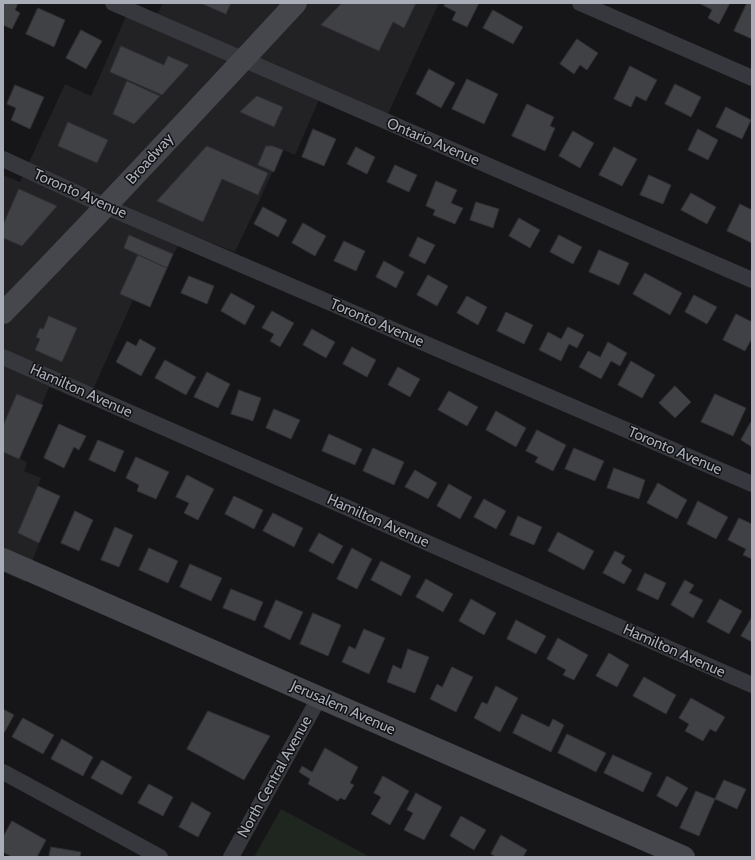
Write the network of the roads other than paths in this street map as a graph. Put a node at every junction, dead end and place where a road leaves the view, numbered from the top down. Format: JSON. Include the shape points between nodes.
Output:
{"nodes":[{"id":1,"x":113,"y":3,"type":"edge"},
{"id":2,"x":296,"y":3,"type":"edge"},
{"id":3,"x":580,"y":3,"type":"edge"},
{"id":4,"x":243,"y":59,"type":"junction"},
{"id":5,"x":752,"y":78,"type":"edge"},
{"id":6,"x":3,"y":159,"type":"edge"},
{"id":7,"x":107,"y":207,"type":"junction"},
{"id":8,"x":752,"y":280,"type":"edge"},
{"id":9,"x":3,"y":313,"type":"edge"},
{"id":10,"x":3,"y":356,"type":"edge"},
{"id":11,"x":752,"y":484,"type":"edge"},
{"id":12,"x":3,"y":559,"type":"edge"},
{"id":13,"x":752,"y":685,"type":"edge"},
{"id":14,"x":319,"y":698,"type":"junction"},
{"id":15,"x":3,"y":772,"type":"edge"},
{"id":16,"x":160,"y":857,"type":"edge"},
{"id":17,"x":231,"y":857,"type":"edge"},
{"id":18,"x":684,"y":857,"type":"edge"}],
"edges":[{"from":1,"to":4,"type":"street","name":"Ontario Avenue"},
{"from":2,"to":4,"type":"main road","name":"Broadway"},
{"from":3,"to":5,"type":"street"},
{"from":4,"to":7,"type":"main road","name":"Broadway"},
{"from":4,"to":8,"type":"street","name":"Ontario Avenue"},
{"from":6,"to":7,"type":"street","name":"Toronto Avenue"},
{"from":7,"to":9,"type":"main road","name":"Broadway"},
{"from":7,"to":11,"type":"street","name":"Toronto Avenue"},
{"from":10,"to":13,"type":"street","name":"Hamilton Avenue"},
{"from":12,"to":14,"type":"main road","name":"Jerusalem Avenue"},
{"from":14,"to":17,"type":"street","name":"North Central Avenue"},
{"from":14,"to":18,"type":"main road","name":"Jerusalem Avenue"},
{"from":15,"to":16,"type":"street"}]}
